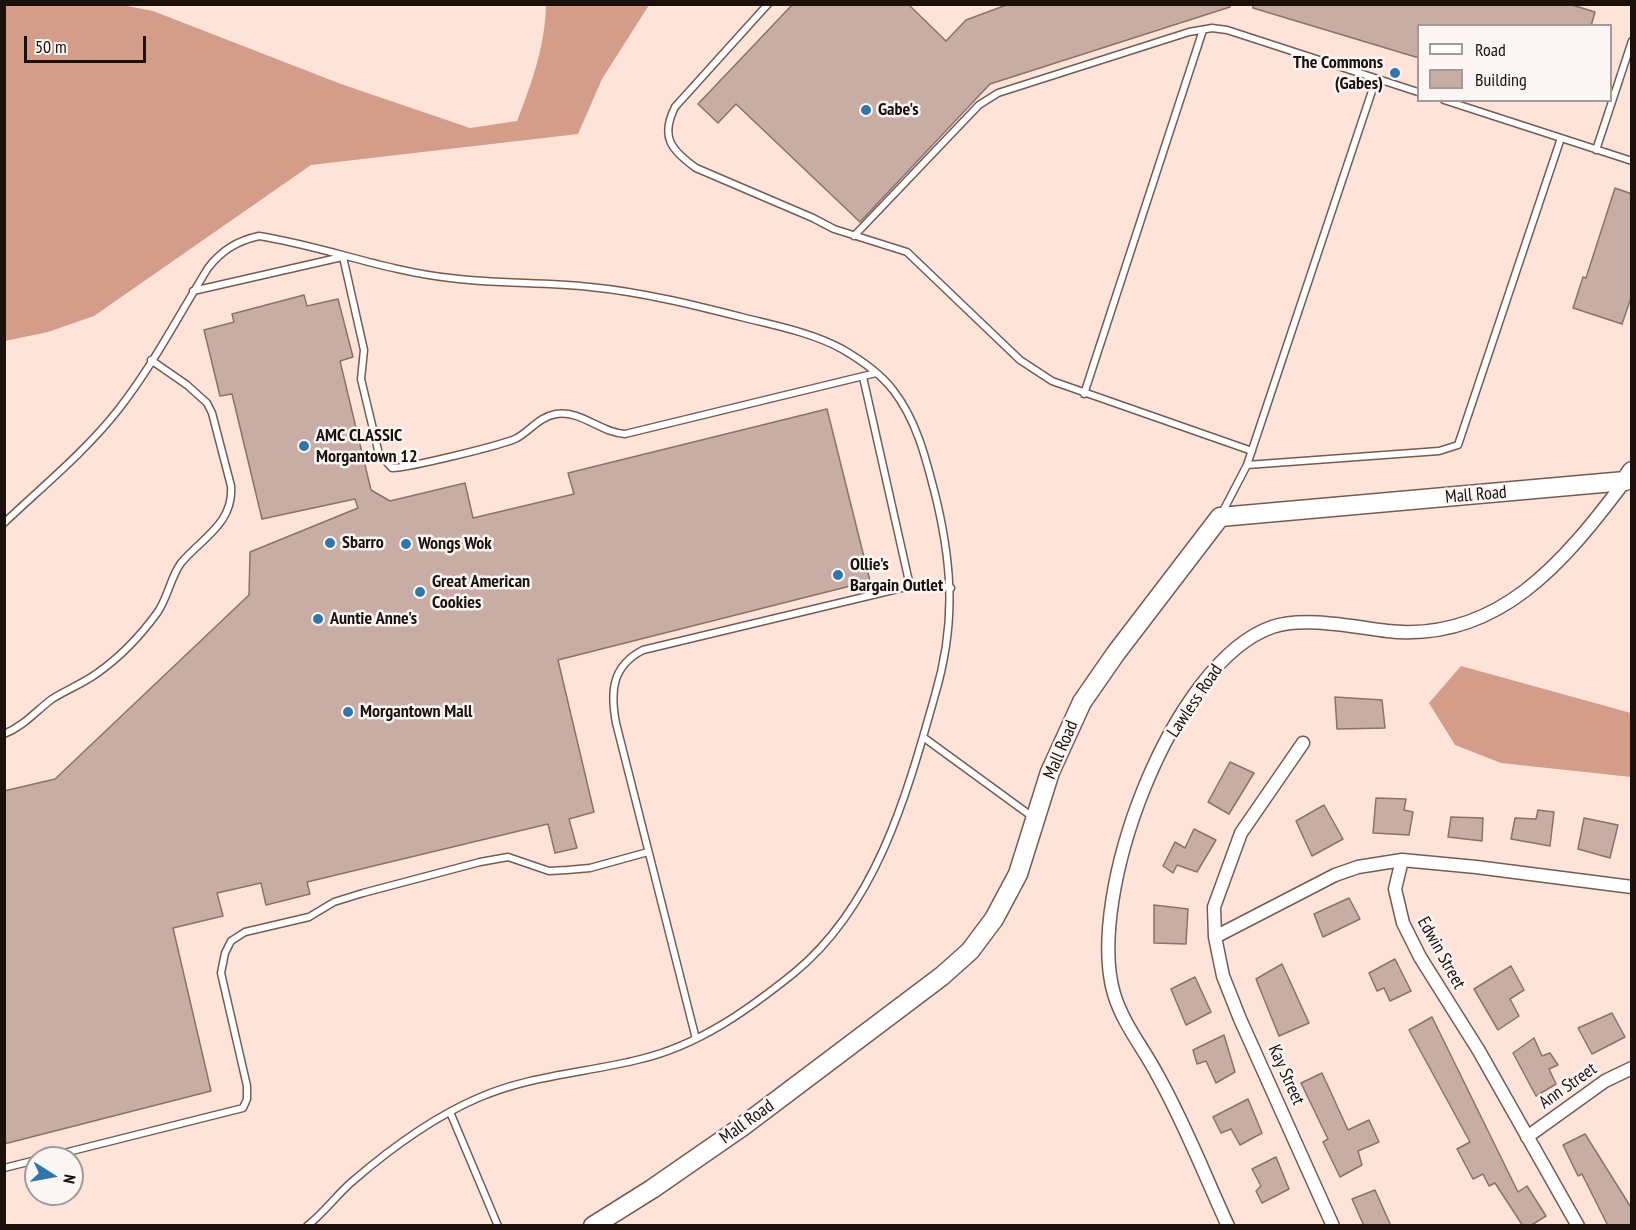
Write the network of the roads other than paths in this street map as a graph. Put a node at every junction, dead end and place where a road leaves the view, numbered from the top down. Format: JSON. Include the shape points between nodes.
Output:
{"nodes":[{"id":1,"x":768,"y":4,"type":"edge"},
{"id":2,"x":1203,"y":30,"type":"junction"},
{"id":3,"x":1632,"y":41,"type":"edge"},
{"id":4,"x":1376,"y":79,"type":"junction"},
{"id":5,"x":1417,"y":91,"type":"edge"},
{"id":6,"x":1450,"y":102,"type":"edge"},
{"id":7,"x":1612,"y":102,"type":"edge"},
{"id":8,"x":1612,"y":102,"type":"edge"},
{"id":9,"x":1561,"y":138,"type":"junction"},
{"id":10,"x":1596,"y":150,"type":"junction"},
{"id":11,"x":1632,"y":161,"type":"edge"},
{"id":12,"x":854,"y":236,"type":"junction"},
{"id":13,"x":343,"y":257,"type":"junction"},
{"id":14,"x":193,"y":291,"type":"junction"},
{"id":15,"x":151,"y":360,"type":"junction"},
{"id":16,"x":876,"y":373,"type":"junction"},
{"id":17,"x":863,"y":377,"type":"junction"},
{"id":18,"x":1084,"y":394,"type":"junction"},
{"id":19,"x":1252,"y":451,"type":"junction"},
{"id":20,"x":1247,"y":465,"type":"junction"},
{"id":21,"x":1629,"y":480,"type":"edge"},
{"id":22,"x":1220,"y":517,"type":"junction"},
{"id":23,"x":4,"y":523,"type":"edge"},
{"id":24,"x":910,"y":585,"type":"junction"},
{"id":25,"x":951,"y":588,"type":"junction"},
{"id":26,"x":4,"y":734,"type":"edge"},
{"id":27,"x":923,"y":737,"type":"junction"},
{"id":28,"x":1303,"y":743,"type":"dead end"},
{"id":29,"x":1037,"y":820,"type":"junction"},
{"id":30,"x":648,"y":852,"type":"junction"},
{"id":31,"x":1402,"y":860,"type":"junction"},
{"id":32,"x":1632,"y":887,"type":"edge"},
{"id":33,"x":1215,"y":937,"type":"junction"},
{"id":34,"x":696,"y":1039,"type":"junction"},
{"id":35,"x":1632,"y":1068,"type":"edge"},
{"id":36,"x":450,"y":1112,"type":"junction"},
{"id":37,"x":1527,"y":1137,"type":"junction"},
{"id":38,"x":84,"y":1148,"type":"edge"},
{"id":39,"x":24,"y":1163,"type":"edge"},
{"id":40,"x":4,"y":1168,"type":"edge"},
{"id":41,"x":307,"y":1226,"type":"edge"},
{"id":42,"x":498,"y":1226,"type":"edge"},
{"id":43,"x":593,"y":1226,"type":"edge"},
{"id":44,"x":1228,"y":1226,"type":"edge"},
{"id":45,"x":1333,"y":1226,"type":"edge"},
{"id":46,"x":1578,"y":1226,"type":"edge"}],
"edges":[{"from":1,"to":12,"type":"lane","via":[[675,108],[667,133],[671,145],[696,168]]},
{"from":2,"to":4,"type":"lane","via":[[1227,30]]},
{"from":2,"to":12,"type":"lane","via":[[998,93],[980,105]]},
{"from":2,"to":18,"type":"lane"},
{"from":3,"to":8,"type":"lane"},
{"from":4,"to":5,"type":"lane"},
{"from":4,"to":19,"type":"lane"},
{"from":6,"to":9,"type":"lane"},
{"from":7,"to":10,"type":"lane"},
{"from":9,"to":10,"type":"lane"},
{"from":9,"to":20,"type":"lane","via":[[1458,445],[1439,451]]},
{"from":10,"to":11,"type":"lane"},
{"from":12,"to":18,"type":"lane","via":[[907,252],[1035,372]]},
{"from":13,"to":14,"type":"lane"},
{"from":13,"to":14,"type":"lane","via":[[259,236],[219,254]]},
{"from":13,"to":16,"type":"lane","via":[[446,278],[588,286],[669,300],[813,337],[839,347]]},
{"from":13,"to":17,"type":"lane","via":[[364,350],[363,389],[379,454],[392,468],[516,438],[536,422],[557,414],[625,434]]},
{"from":14,"to":15,"type":"lane"},
{"from":15,"to":23,"type":"lane","via":[[134,390],[97,435]]},
{"from":15,"to":26,"type":"lane","via":[[199,395],[212,413],[231,486],[228,510],[220,525],[181,564],[160,610],[143,631],[95,675],[53,699],[18,729]]},
{"from":16,"to":17,"type":"lane"},
{"from":16,"to":25,"type":"lane","via":[[891,387],[918,436],[943,528]]},
{"from":17,"to":24,"type":"lane"},
{"from":18,"to":19,"type":"lane"},
{"from":19,"to":20,"type":"lane"},
{"from":20,"to":22,"type":"lane"},
{"from":21,"to":22,"type":"street","name":"Mall Road"},
{"from":21,"to":44,"type":"street","name":"Lawless Road","via":[[1571,549],[1502,607],[1480,620],[1420,633],[1337,625],[1275,626],[1249,637],[1226,656],[1179,717],[1119,857],[1108,966],[1114,996],[1159,1076]]},
{"from":22,"to":29,"type":"street","name":"Mall Road","via":[[1082,702],[1050,772]]},
{"from":24,"to":25,"type":"lane"},
{"from":24,"to":30,"type":"lane","via":[[643,650],[625,661],[614,682],[613,705]]},
{"from":25,"to":27,"type":"lane","via":[[944,664]]},
{"from":27,"to":29,"type":"lane"},
{"from":27,"to":34,"type":"lane","via":[[884,847],[851,910],[798,970],[740,1013]]},
{"from":28,"to":33,"type":"street","name":"Kay Street","via":[[1241,833],[1214,907]]},
{"from":29,"to":43,"type":"street","name":"Mall Road","via":[[1018,874],[994,919],[970,951],[743,1126]]},
{"from":30,"to":34,"type":"lane"},
{"from":30,"to":38,"type":"lane","via":[[590,868],[567,870],[549,871],[508,857],[480,862],[334,902],[309,917],[244,932],[231,941],[221,973],[247,1086],[243,1108]]},
{"from":31,"to":32,"type":"street"},
{"from":31,"to":33,"type":"street","via":[[1335,874]]},
{"from":31,"to":37,"type":"street","name":"Edwin Street","via":[[1395,889],[1402,923]]},
{"from":33,"to":45,"type":"street","name":"Kay Street","via":[[1240,1019]]},
{"from":34,"to":36,"type":"lane","via":[[643,1059],[511,1085]]},
{"from":35,"to":37,"type":"street","name":"Ann Street","via":[[1605,1080]]},
{"from":36,"to":41,"type":"lane","via":[[350,1182]]},
{"from":36,"to":42,"type":"lane"},
{"from":37,"to":46,"type":"street","name":"Edwin Street"},
{"from":39,"to":40,"type":"lane"}]}
